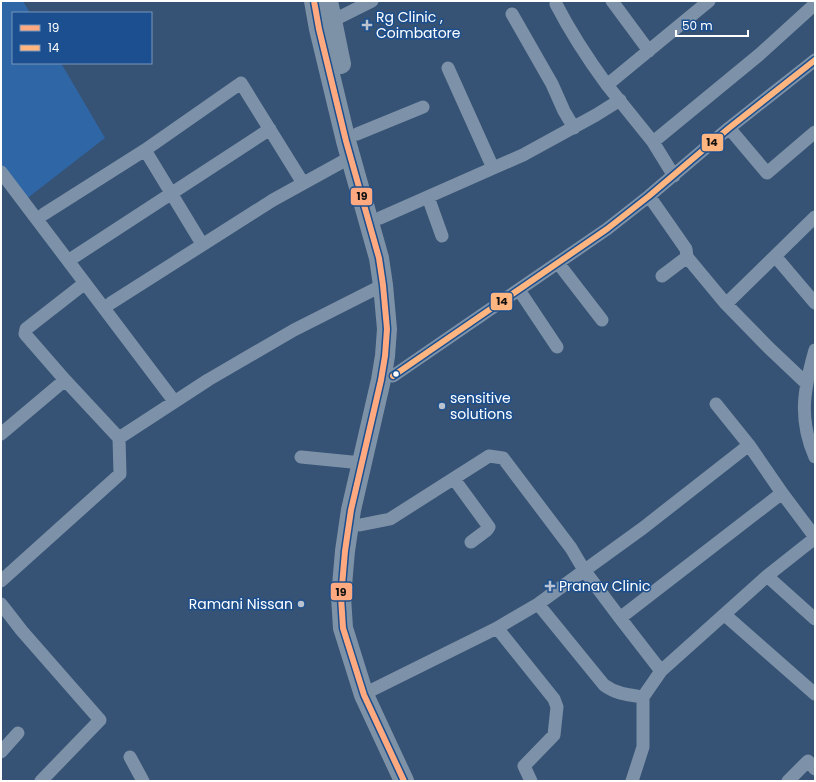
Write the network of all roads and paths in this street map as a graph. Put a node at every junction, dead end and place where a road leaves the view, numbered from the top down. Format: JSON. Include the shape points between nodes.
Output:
{"nodes":[{"id":1,"x":314,"y":1,"type":"edge"},
{"id":2,"x":328,"y":1,"type":"edge"},
{"id":3,"x":372,"y":1,"type":"edge"},
{"id":4,"x":612,"y":1,"type":"edge"},
{"id":5,"x":709,"y":1,"type":"edge"},
{"id":6,"x":556,"y":4,"type":"dead end"},
{"id":7,"x":815,"y":4,"type":"edge"},
{"id":8,"x":512,"y":14,"type":"dead end"},
{"id":9,"x":330,"y":35,"type":"junction"},
{"id":10,"x":648,"y":51,"type":"junction"},
{"id":11,"x":815,"y":60,"type":"edge"},
{"id":12,"x":448,"y":68,"type":"dead end"},
{"id":13,"x":607,"y":85,"type":"junction"},
{"id":14,"x":620,"y":100,"type":"junction"},
{"id":15,"x":423,"y":106,"type":"dead end"},
{"id":16,"x":574,"y":128,"type":"junction"},
{"id":17,"x":729,"y":128,"type":"junction"},
{"id":18,"x":270,"y":129,"type":"junction"},
{"id":19,"x":815,"y":132,"type":"edge"},
{"id":20,"x":357,"y":134,"type":"junction"},
{"id":21,"x":653,"y":142,"type":"junction"},
{"id":22,"x":144,"y":150,"type":"junction"},
{"id":23,"x":351,"y":158,"type":"junction"},
{"id":24,"x":493,"y":168,"type":"junction"},
{"id":25,"x":1,"y":172,"type":"edge"},
{"id":26,"x":674,"y":176,"type":"junction"},
{"id":27,"x":303,"y":183,"type":"junction"},
{"id":28,"x":171,"y":193,"type":"junction"},
{"id":29,"x":650,"y":196,"type":"junction"},
{"id":30,"x":428,"y":197,"type":"junction"},
{"id":31,"x":44,"y":214,"type":"dead end"},
{"id":32,"x":815,"y":217,"type":"edge"},
{"id":33,"x":380,"y":218,"type":"junction"},
{"id":34,"x":442,"y":236,"type":"dead end"},
{"id":35,"x":202,"y":244,"type":"junction"},
{"id":36,"x":775,"y":256,"type":"junction"},
{"id":37,"x":74,"y":257,"type":"dead end"},
{"id":38,"x":687,"y":257,"type":"junction"},
{"id":39,"x":558,"y":262,"type":"junction"},
{"id":40,"x":662,"y":276,"type":"dead end"},
{"id":41,"x":85,"y":283,"type":"junction"},
{"id":42,"x":383,"y":285,"type":"junction"},
{"id":43,"x":519,"y":290,"type":"junction"},
{"id":44,"x":111,"y":303,"type":"dead end"},
{"id":45,"x":815,"y":303,"type":"edge"},
{"id":46,"x":726,"y":304,"type":"junction"},
{"id":47,"x":602,"y":320,"type":"dead end"},
{"id":48,"x":557,"y":347,"type":"dead end"},
{"id":49,"x":815,"y":350,"type":"edge"},
{"id":50,"x":393,"y":376,"type":"junction"},
{"id":51,"x":65,"y":380,"type":"junction"},
{"id":52,"x":806,"y":383,"type":"junction"},
{"id":53,"x":174,"y":402,"type":"junction"},
{"id":54,"x":716,"y":404,"type":"dead end"},
{"id":55,"x":1,"y":434,"type":"edge"},
{"id":56,"x":119,"y":438,"type":"junction"},
{"id":57,"x":749,"y":445,"type":"junction"},
{"id":58,"x":301,"y":457,"type":"dead end"},
{"id":59,"x":815,"y":457,"type":"edge"},
{"id":60,"x":362,"y":462,"type":"junction"},
{"id":61,"x":454,"y":479,"type":"junction"},
{"id":62,"x":782,"y":493,"type":"junction"},
{"id":63,"x":360,"y":525,"type":"junction"},
{"id":64,"x":815,"y":537,"type":"edge"},
{"id":65,"x":471,"y":542,"type":"dead end"},
{"id":66,"x":584,"y":570,"type":"junction"},
{"id":67,"x":767,"y":576,"type":"junction"},
{"id":68,"x":1,"y":581,"type":"edge"},
{"id":69,"x":1,"y":604,"type":"edge"},
{"id":70,"x":538,"y":604,"type":"junction"},
{"id":71,"x":725,"y":615,"type":"junction"},
{"id":72,"x":620,"y":618,"type":"junction"},
{"id":73,"x":815,"y":619,"type":"edge"},
{"id":74,"x":496,"y":628,"type":"junction"},
{"id":75,"x":661,"y":672,"type":"junction"},
{"id":76,"x":372,"y":690,"type":"junction"},
{"id":77,"x":815,"y":694,"type":"edge"},
{"id":78,"x":643,"y":697,"type":"junction"},
{"id":79,"x":18,"y":733,"type":"dead end"},
{"id":80,"x":1,"y":752,"type":"edge"},
{"id":81,"x":130,"y":757,"type":"dead end"},
{"id":82,"x":813,"y":761,"type":"edge"},
{"id":83,"x":41,"y":781,"type":"edge"},
{"id":84,"x":143,"y":781,"type":"edge"},
{"id":85,"x":404,"y":781,"type":"edge"},
{"id":86,"x":415,"y":781,"type":"edge"},
{"id":87,"x":531,"y":781,"type":"edge"},
{"id":88,"x":632,"y":781,"type":"edge"},
{"id":89,"x":788,"y":781,"type":"edge"}],
"edges":[{"from":1,"to":9,"type":"highway"},
{"from":2,"to":9,"type":"highway"},
{"from":3,"to":9,"type":"street"},
{"from":4,"to":10,"type":"street"},
{"from":5,"to":10,"type":"street"},
{"from":6,"to":13,"type":"street","via":[[571,33]]},
{"from":7,"to":21,"type":"street","via":[[760,54]]},
{"from":8,"to":16,"type":"street"},
{"from":9,"to":20,"type":"highway"},
{"from":9,"to":23,"type":"highway"},
{"from":10,"to":13,"type":"street"},
{"from":11,"to":17,"type":"street"},
{"from":12,"to":24,"type":"street"},
{"from":13,"to":14,"type":"street"},
{"from":14,"to":16,"type":"street"},
{"from":14,"to":21,"type":"street"},
{"from":15,"to":20,"type":"street"},
{"from":16,"to":24,"type":"street"},
{"from":17,"to":19,"type":"street","via":[[768,173]]},
{"from":17,"to":26,"type":"street"},
{"from":18,"to":22,"type":"street","via":[[241,82]]},
{"from":18,"to":27,"type":"street"},
{"from":18,"to":28,"type":"street"},
{"from":20,"to":33,"type":"highway"},
{"from":21,"to":26,"type":"street"},
{"from":22,"to":28,"type":"street"},
{"from":22,"to":31,"type":"street"},
{"from":23,"to":27,"type":"street"},
{"from":23,"to":42,"type":"highway"},
{"from":24,"to":30,"type":"street"},
{"from":25,"to":41,"type":"street"},
{"from":26,"to":29,"type":"street"},
{"from":27,"to":35,"type":"street"},
{"from":28,"to":35,"type":"street"},
{"from":28,"to":37,"type":"street"},
{"from":29,"to":38,"type":"street","via":[[686,249]]},
{"from":29,"to":39,"type":"street"},
{"from":30,"to":33,"type":"street"},
{"from":30,"to":34,"type":"street"},
{"from":32,"to":36,"type":"street"},
{"from":33,"to":50,"type":"highway","via":[[394,282],[397,330]]},
{"from":35,"to":44,"type":"street"},
{"from":36,"to":45,"type":"street"},
{"from":36,"to":46,"type":"street"},
{"from":38,"to":40,"type":"street"},
{"from":38,"to":46,"type":"street"},
{"from":39,"to":43,"type":"street"},
{"from":39,"to":47,"type":"street"},
{"from":41,"to":51,"type":"street","via":[[26,328],[25,334]]},
{"from":41,"to":53,"type":"street"},
{"from":42,"to":53,"type":"street","via":[[294,330]]},
{"from":42,"to":60,"type":"highway","via":[[387,329],[385,356]]},
{"from":43,"to":48,"type":"street"},
{"from":43,"to":50,"type":"street"},
{"from":46,"to":52,"type":"street"},
{"from":49,"to":52,"type":"street"},
{"from":50,"to":63,"type":"highway"},
{"from":51,"to":55,"type":"street"},
{"from":51,"to":56,"type":"street"},
{"from":52,"to":59,"type":"street","via":[[804,416]]},
{"from":53,"to":56,"type":"street"},
{"from":54,"to":57,"type":"street"},
{"from":56,"to":68,"type":"street","via":[[120,474]]},
{"from":57,"to":62,"type":"street"},
{"from":57,"to":66,"type":"street","via":[[643,528]]},
{"from":58,"to":60,"type":"street"},
{"from":60,"to":85,"type":"highway","via":[[345,551],[341,597],[342,628],[364,695]]},
{"from":61,"to":63,"type":"street","via":[[390,519]]},
{"from":61,"to":65,"type":"street","via":[[489,527]]},
{"from":61,"to":66,"type":"street","via":[[489,456],[502,458],[571,548]]},
{"from":62,"to":64,"type":"street"},
{"from":62,"to":72,"type":"street"},
{"from":63,"to":76,"type":"highway","via":[[352,594],[353,624]]},
{"from":64,"to":67,"type":"street"},
{"from":66,"to":70,"type":"street"},
{"from":66,"to":72,"type":"street"},
{"from":67,"to":71,"type":"street"},
{"from":67,"to":73,"type":"street"},
{"from":69,"to":83,"type":"street","via":[[100,720]]},
{"from":70,"to":74,"type":"street"},
{"from":70,"to":78,"type":"street","via":[[604,685],[617,693]]},
{"from":71,"to":75,"type":"street"},
{"from":71,"to":77,"type":"street"},
{"from":72,"to":75,"type":"street"},
{"from":74,"to":76,"type":"street"},
{"from":74,"to":87,"type":"street","via":[[554,699],[554,735],[524,766]]},
{"from":75,"to":78,"type":"street"},
{"from":76,"to":86,"type":"highway"},
{"from":78,"to":88,"type":"street","via":[[643,747]]},
{"from":79,"to":80,"type":"street"},
{"from":81,"to":84,"type":"street"},
{"from":82,"to":89,"type":"street"}]}
